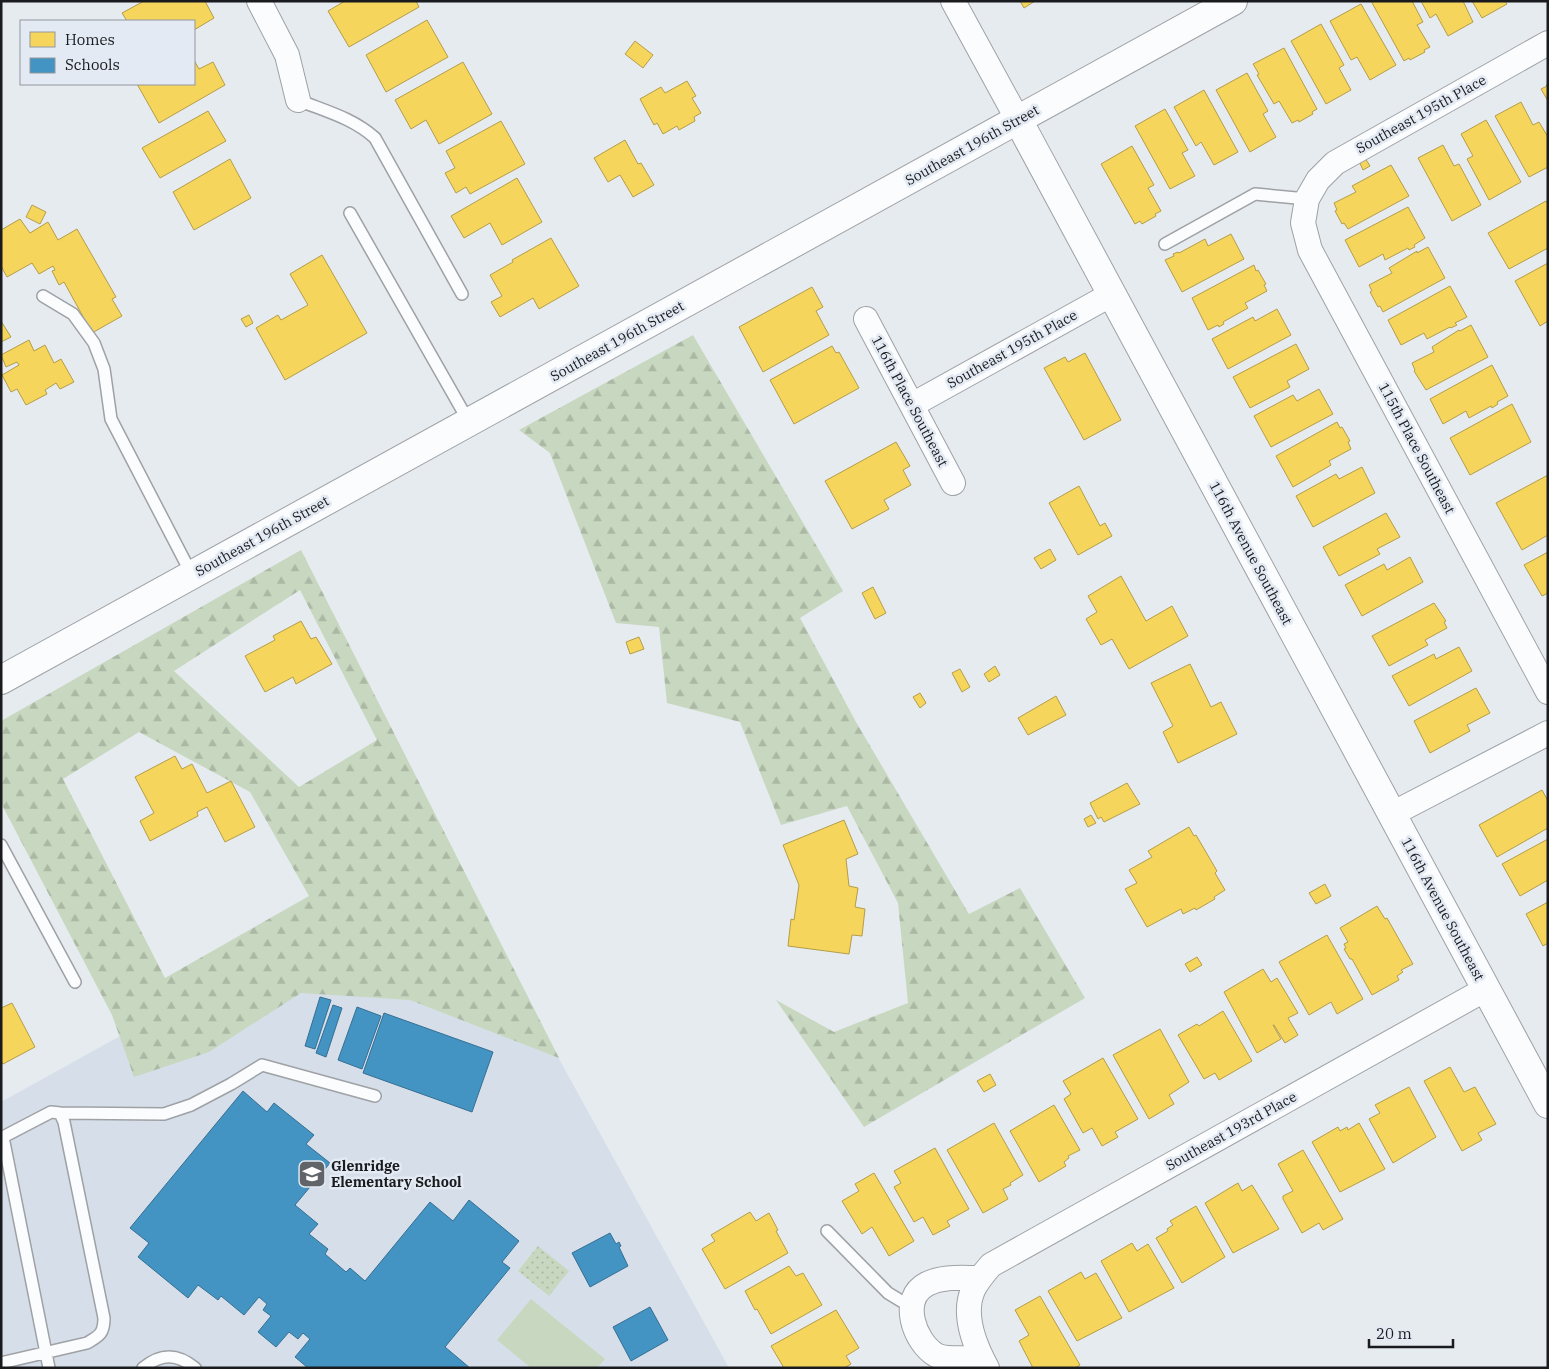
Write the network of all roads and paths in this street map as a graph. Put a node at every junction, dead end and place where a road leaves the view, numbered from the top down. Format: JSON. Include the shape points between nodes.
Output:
{"nodes":[{"id":1,"x":259,"y":1,"type":"edge"},
{"id":2,"x":953,"y":1,"type":"edge"},
{"id":3,"x":1233,"y":1,"type":"edge"},
{"id":4,"x":1548,"y":43,"type":"edge"},
{"id":5,"x":298,"y":100,"type":"joint"},
{"id":6,"x":1018,"y":120,"type":"junction"},
{"id":7,"x":1308,"y":199,"type":"junction"},
{"id":8,"x":350,"y":213,"type":"dead end"},
{"id":9,"x":1166,"y":244,"type":"dead end"},
{"id":10,"x":462,"y":294,"type":"dead end"},
{"id":11,"x":1112,"y":294,"type":"junction"},
{"id":12,"x":43,"y":296,"type":"dead end"},
{"id":13,"x":866,"y":320,"type":"dead end"},
{"id":14,"x":912,"y":405,"type":"junction"},
{"id":15,"x":469,"y":422,"type":"junction"},
{"id":16,"x":954,"y":483,"type":"dead end"},
{"id":17,"x":192,"y":575,"type":"junction"},
{"id":18,"x":1,"y":680,"type":"edge"},
{"id":19,"x":1548,"y":692,"type":"edge"},
{"id":20,"x":1548,"y":733,"type":"edge"},
{"id":21,"x":1392,"y":814,"type":"junction"},
{"id":22,"x":1,"y":845,"type":"edge"},
{"id":23,"x":75,"y":982,"type":"dead end"},
{"id":24,"x":1486,"y":989,"type":"junction"},
{"id":25,"x":374,"y":1096,"type":"dead end"},
{"id":26,"x":1548,"y":1104,"type":"edge"},
{"id":27,"x":60,"y":1113,"type":"junction"},
{"id":28,"x":2,"y":1138,"type":"edge"},
{"id":29,"x":827,"y":1231,"type":"dead end"},
{"id":30,"x":979,"y":1278,"type":"junction"},
{"id":31,"x":912,"y":1307,"type":"junction"},
{"id":32,"x":46,"y":1353,"type":"junction"},
{"id":33,"x":1,"y":1363,"type":"edge"},
{"id":34,"x":984,"y":1363,"type":"edge"},
{"id":35,"x":49,"y":1368,"type":"edge"},
{"id":36,"x":143,"y":1368,"type":"edge"},
{"id":37,"x":195,"y":1368,"type":"edge"}],
"edges":[{"from":1,"to":5,"type":"street","via":[[286,55]]},
{"from":2,"to":6,"type":"street","name":"116th Avenue Southeast"},
{"from":3,"to":6,"type":"street","name":"Southeast 196th Street"},
{"from":4,"to":7,"type":"street","name":"Southeast 195th Place","via":[[1335,163],[1318,180]]},
{"from":5,"to":10,"type":"lane","via":[[349,120],[375,138]]},
{"from":6,"to":11,"type":"street","name":"116th Avenue Southeast"},
{"from":6,"to":15,"type":"street","name":"Southeast 196th Street"},
{"from":7,"to":9,"type":"lane","via":[[1255,194]]},
{"from":7,"to":19,"type":"street","name":"115th Place Southeast","via":[[1303,222],[1310,250]]},
{"from":8,"to":15,"type":"lane"},
{"from":11,"to":14,"type":"street","name":"Southeast 195th Place"},
{"from":11,"to":21,"type":"street","name":"116th Avenue Southeast"},
{"from":12,"to":17,"type":"lane","via":[[73,314],[94,343],[104,369],[112,419]]},
{"from":13,"to":14,"type":"street","name":"116th Place Southeast"},
{"from":14,"to":16,"type":"street","name":"116th Place Southeast"},
{"from":15,"to":17,"type":"street","name":"Southeast 196th Street"},
{"from":17,"to":18,"type":"street","name":"Southeast 196th Street"},
{"from":20,"to":21,"type":"street"},
{"from":21,"to":24,"type":"street","name":"116th Avenue Southeast"},
{"from":22,"to":23,"type":"lane"},
{"from":24,"to":26,"type":"street","name":"116th Avenue Southeast"},
{"from":24,"to":30,"type":"street","name":"Southeast 193rd Place","via":[[991,1265]]},
{"from":25,"to":27,"type":"lane","via":[[262,1065],[191,1105],[164,1114]]},
{"from":27,"to":28,"type":"lane","via":[[51,1112]]},
{"from":27,"to":32,"type":"lane","via":[[104,1328],[87,1343]]},
{"from":28,"to":32,"type":"lane"},
{"from":29,"to":31,"type":"lane","via":[[888,1292]]},
{"from":30,"to":31,"type":"street","via":[[940,1278],[918,1290]]},
{"from":30,"to":34,"type":"street","name":"Southeast 193rd Place","via":[[972,1292],[968,1318]]},
{"from":31,"to":34,"type":"street","via":[[917,1334],[936,1355]]},
{"from":32,"to":33,"type":"lane"},
{"from":32,"to":35,"type":"lane"},
{"from":36,"to":37,"type":"lane","via":[[152,1360],[176,1357]]}]}
